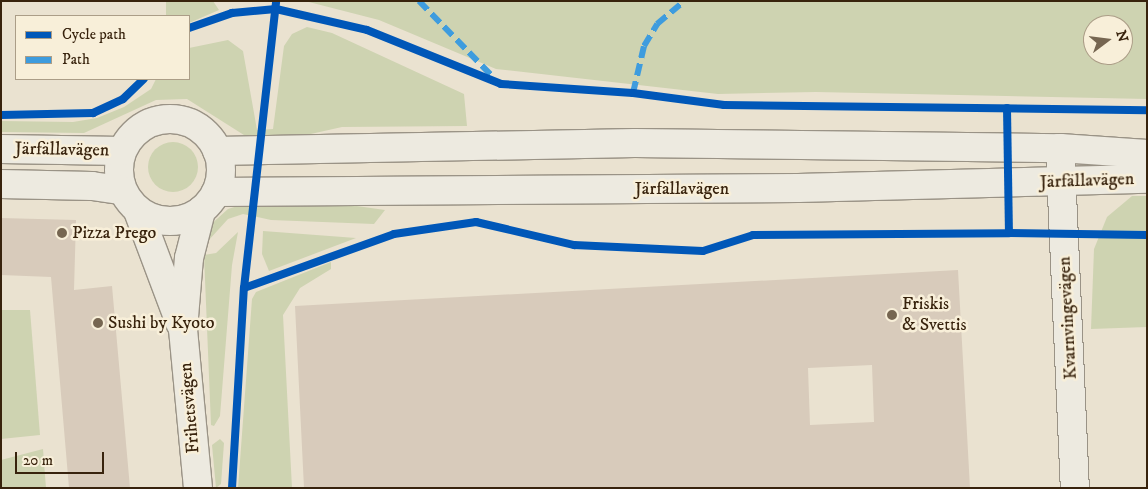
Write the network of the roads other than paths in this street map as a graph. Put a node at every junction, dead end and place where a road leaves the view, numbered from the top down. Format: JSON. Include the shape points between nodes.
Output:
{"nodes":[{"id":1,"x":1060,"y":148,"type":"junction"},
{"id":2,"x":1,"y":149,"type":"edge"},
{"id":3,"x":122,"y":151,"type":"junction"},
{"id":4,"x":217,"y":151,"type":"junction"},
{"id":5,"x":1147,"y":154,"type":"edge"},
{"id":6,"x":1147,"y":179,"type":"edge"},
{"id":7,"x":1061,"y":182,"type":"junction"},
{"id":8,"x":1,"y":184,"type":"edge"},
{"id":9,"x":121,"y":190,"type":"junction"},
{"id":10,"x":209,"y":202,"type":"junction"},
{"id":11,"x":138,"y":211,"type":"junction"},
{"id":12,"x":183,"y":329,"type":"junction"},
{"id":13,"x":198,"y":488,"type":"edge"},
{"id":14,"x":1076,"y":488,"type":"edge"}],
"edges":[{"from":1,"to":4,"type":"street","name":"Järfällavägen","via":[[635,142]]},
{"from":1,"to":5,"type":"street","name":"Järfällavägen"},
{"from":1,"to":7,"type":"street","name":"Kvarnvingevägen"},
{"from":2,"to":3,"type":"street","name":"Järfällavägen"},
{"from":3,"to":4,"type":"street","via":[[142,127],[168,119],[184,121],[200,129]]},
{"from":3,"to":9,"type":"street","via":[[118,169]]},
{"from":4,"to":10,"type":"street","via":[[221,172]]},
{"from":6,"to":7,"type":"street","name":"Järfällavägen"},
{"from":7,"to":10,"type":"street","name":"Järfällavägen"},
{"from":7,"to":14,"type":"street","name":"Kvarnvingevägen"},
{"from":8,"to":9,"type":"street","name":"Järfällavägen","via":[[92,186]]},
{"from":9,"to":11,"type":"street"},
{"from":10,"to":11,"type":"street","via":[[185,220],[167,222]]},
{"from":10,"to":12,"type":"street","name":"Frihetsvägen","via":[[189,258]]},
{"from":11,"to":12,"type":"street","name":"Frihetsvägen"},
{"from":12,"to":13,"type":"street","name":"Frihetsvägen"}]}
